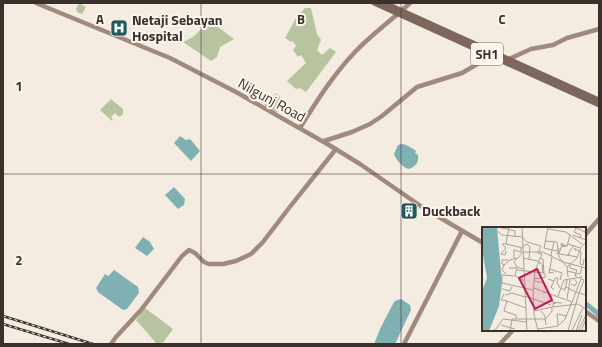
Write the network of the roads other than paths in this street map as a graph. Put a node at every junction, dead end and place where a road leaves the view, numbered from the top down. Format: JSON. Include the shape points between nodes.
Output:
{"nodes":[{"id":1,"x":36,"y":3,"type":"edge"},
{"id":2,"x":374,"y":3,"type":"edge"},
{"id":3,"x":385,"y":3,"type":"edge"},
{"id":4,"x":410,"y":3,"type":"edge"},
{"id":5,"x":400,"y":12,"type":"junction"},
{"id":6,"x":599,"y":29,"type":"edge"},
{"id":7,"x":492,"y":54,"type":"junction"},
{"id":8,"x":509,"y":59,"type":"junction"},
{"id":9,"x":599,"y":100,"type":"edge"},
{"id":10,"x":599,"y":105,"type":"edge"},
{"id":11,"x":300,"y":128,"type":"junction"},
{"id":12,"x":324,"y":141,"type":"junction"},
{"id":13,"x":336,"y":149,"type":"junction"},
{"id":14,"x":599,"y":219,"type":"edge"},
{"id":15,"x":462,"y":231,"type":"junction"},
{"id":16,"x":586,"y":234,"type":"edge"},
{"id":17,"x":482,"y":242,"type":"edge"},
{"id":18,"x":586,"y":312,"type":"edge"},
{"id":19,"x":599,"y":321,"type":"edge"},
{"id":20,"x":512,"y":331,"type":"edge"},
{"id":21,"x":111,"y":344,"type":"edge"},
{"id":22,"x":404,"y":344,"type":"edge"},
{"id":23,"x":500,"y":344,"type":"edge"}],
"edges":[{"from":1,"to":11,"type":"street","name":"Nilgunj Road","via":[[170,58]]},
{"from":2,"to":5,"type":"main road","number":"SH1"},
{"from":3,"to":5,"type":"main road","number":"SH1"},
{"from":4,"to":5,"type":"street"},
{"from":5,"to":7,"type":"main road","number":"SH1"},
{"from":5,"to":11,"type":"street","via":[[354,53],[322,93]]},
{"from":6,"to":8,"type":"street","via":[[567,38],[553,45],[531,49]]},
{"from":7,"to":8,"type":"main road","number":"SH1"},
{"from":7,"to":10,"type":"main road","number":"SH1"},
{"from":7,"to":12,"type":"street","via":[[462,73],[417,87],[370,124]]},
{"from":8,"to":9,"type":"main road","number":"SH1"},
{"from":11,"to":12,"type":"street","name":"Nilgunj Road"},
{"from":12,"to":13,"type":"street","name":"Nilgunj Road"},
{"from":13,"to":15,"type":"street","name":"Nilgunj Road"},
{"from":13,"to":21,"type":"street","via":[[251,254],[236,261],[209,264],[189,250]]},
{"from":14,"to":16,"type":"street"},
{"from":15,"to":17,"type":"street","name":"Nilgunj Road"},
{"from":15,"to":22,"type":"street"},
{"from":18,"to":19,"type":"street"},
{"from":20,"to":23,"type":"street"}]}
